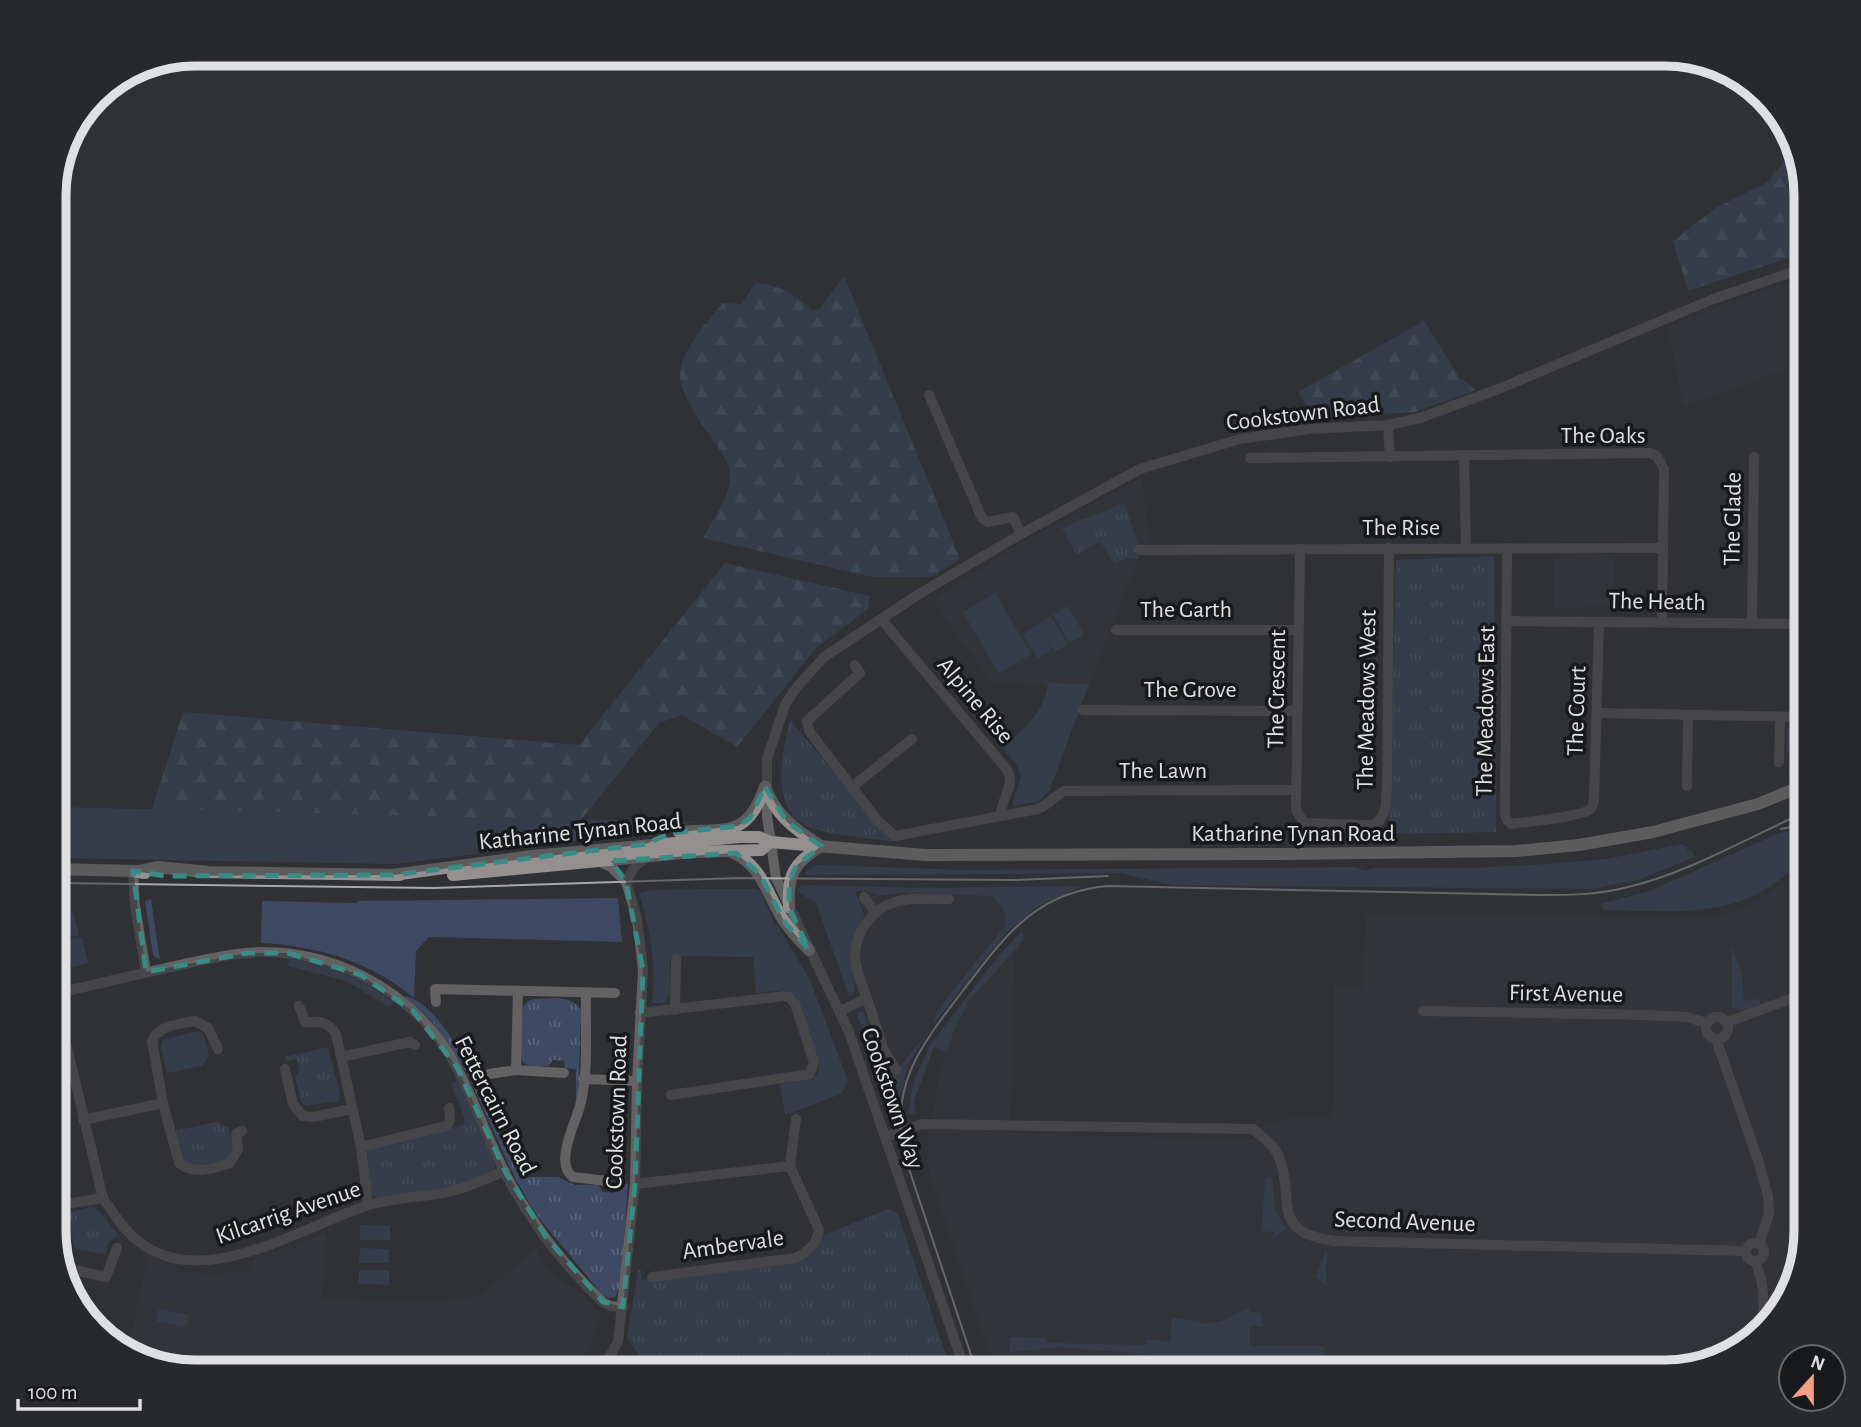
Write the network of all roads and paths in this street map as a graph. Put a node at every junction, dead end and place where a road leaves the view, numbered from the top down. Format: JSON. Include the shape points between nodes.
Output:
{"nodes":[{"id":1,"x":1794,"y":272,"type":"edge"},
{"id":2,"x":929,"y":395,"type":"dead end"},
{"id":3,"x":1388,"y":425,"type":"junction"},
{"id":4,"x":1464,"y":456,"type":"junction"},
{"id":5,"x":1390,"y":457,"type":"junction"},
{"id":6,"x":1754,"y":457,"type":"dead end"},
{"id":7,"x":1250,"y":458,"type":"dead end"},
{"id":8,"x":1021,"y":534,"type":"junction"},
{"id":9,"x":1389,"y":548,"type":"junction"},
{"id":10,"x":1466,"y":548,"type":"junction"},
{"id":11,"x":1507,"y":548,"type":"junction"},
{"id":12,"x":1663,"y":548,"type":"junction"},
{"id":13,"x":1300,"y":549,"type":"junction"},
{"id":14,"x":1139,"y":550,"type":"dead end"},
{"id":15,"x":882,"y":620,"type":"junction"},
{"id":16,"x":1507,"y":621,"type":"junction"},
{"id":17,"x":1599,"y":622,"type":"junction"},
{"id":18,"x":1662,"y":623,"type":"junction"},
{"id":19,"x":1752,"y":624,"type":"junction"},
{"id":20,"x":1794,"y":624,"type":"edge"},
{"id":21,"x":1116,"y":630,"type":"dead end"},
{"id":22,"x":1298,"y":630,"type":"junction"},
{"id":23,"x":855,"y":665,"type":"dead end"},
{"id":24,"x":1083,"y":710,"type":"dead end"},
{"id":25,"x":1296,"y":711,"type":"junction"},
{"id":26,"x":1598,"y":713,"type":"junction"},
{"id":27,"x":1688,"y":716,"type":"junction"},
{"id":28,"x":1780,"y":717,"type":"junction"},
{"id":29,"x":1794,"y":717,"type":"edge"},
{"id":30,"x":912,"y":739,"type":"dead end"},
{"id":31,"x":1779,"y":762,"type":"dead end"},
{"id":32,"x":1687,"y":786,"type":"dead end"},
{"id":33,"x":765,"y":787,"type":"junction"},
{"id":34,"x":852,"y":787,"type":"junction"},
{"id":35,"x":1794,"y":789,"type":"edge"},
{"id":36,"x":1295,"y":790,"type":"junction"},
{"id":37,"x":1594,"y":800,"type":"joint"},
{"id":38,"x":1001,"y":816,"type":"junction"},
{"id":39,"x":1308,"y":824,"type":"joint"},
{"id":40,"x":771,"y":842,"type":"junction"},
{"id":41,"x":821,"y":846,"type":"junction"},
{"id":42,"x":729,"y":850,"type":"junction"},
{"id":43,"x":647,"y":851,"type":"junction"},
{"id":44,"x":599,"y":862,"type":"junction"},
{"id":45,"x":67,"y":869,"type":"edge"},
{"id":46,"x":136,"y":871,"type":"junction"},
{"id":47,"x":393,"y":875,"type":"junction"},
{"id":48,"x":626,"y":882,"type":"junction"},
{"id":49,"x":864,"y":897,"type":"dead end"},
{"id":50,"x":949,"y":899,"type":"dead end"},
{"id":51,"x":789,"y":907,"type":"junction"},
{"id":52,"x":875,"y":912,"type":"junction"},
{"id":53,"x":809,"y":950,"type":"junction"},
{"id":54,"x":676,"y":959,"type":"dead end"},
{"id":55,"x":146,"y":972,"type":"junction"},
{"id":56,"x":518,"y":991,"type":"junction"},
{"id":57,"x":67,"y":992,"type":"edge"},
{"id":58,"x":586,"y":993,"type":"junction"},
{"id":59,"x":614,"y":993,"type":"dead end"},
{"id":60,"x":867,"y":998,"type":"junction"},
{"id":61,"x":1794,"y":998,"type":"edge"},
{"id":62,"x":436,"y":1002,"type":"dead end"},
{"id":63,"x":299,"y":1006,"type":"dead end"},
{"id":64,"x":675,"y":1010,"type":"junction"},
{"id":65,"x":840,"y":1011,"type":"junction"},
{"id":66,"x":1423,"y":1011,"type":"dead end"},
{"id":67,"x":640,"y":1013,"type":"junction"},
{"id":68,"x":1727,"y":1022,"type":"junction"},
{"id":69,"x":1707,"y":1023,"type":"junction"},
{"id":70,"x":1716,"y":1039,"type":"junction"},
{"id":71,"x":415,"y":1045,"type":"dead end"},
{"id":72,"x":218,"y":1048,"type":"dead end"},
{"id":73,"x":67,"y":1051,"type":"edge"},
{"id":74,"x":341,"y":1057,"type":"junction"},
{"id":75,"x":285,"y":1069,"type":"dead end"},
{"id":76,"x":516,"y":1070,"type":"junction"},
{"id":77,"x":896,"y":1070,"type":"dead end"},
{"id":78,"x":564,"y":1073,"type":"dead end"},
{"id":79,"x":489,"y":1074,"type":"dead end"},
{"id":80,"x":583,"y":1079,"type":"junction"},
{"id":81,"x":637,"y":1082,"type":"junction"},
{"id":82,"x":671,"y":1095,"type":"dead end"},
{"id":83,"x":163,"y":1103,"type":"junction"},
{"id":84,"x":449,"y":1108,"type":"dead end"},
{"id":85,"x":352,"y":1109,"type":"junction"},
{"id":86,"x":796,"y":1119,"type":"dead end"},
{"id":87,"x":83,"y":1120,"type":"junction"},
{"id":88,"x":242,"y":1131,"type":"dead end"},
{"id":89,"x":885,"y":1137,"type":"junction"},
{"id":90,"x":361,"y":1147,"type":"junction"},
{"id":91,"x":790,"y":1166,"type":"junction"},
{"id":92,"x":505,"y":1171,"type":"junction"},
{"id":93,"x":607,"y":1181,"type":"dead end"},
{"id":94,"x":635,"y":1184,"type":"junction"},
{"id":95,"x":103,"y":1198,"type":"junction"},
{"id":96,"x":67,"y":1204,"type":"edge"},
{"id":97,"x":368,"y":1205,"type":"junction"},
{"id":98,"x":1759,"y":1244,"type":"junction"},
{"id":99,"x":117,"y":1248,"type":"dead end"},
{"id":100,"x":1746,"y":1251,"type":"junction"},
{"id":101,"x":1755,"y":1262,"type":"junction"},
{"id":102,"x":72,"y":1269,"type":"edge"},
{"id":103,"x":652,"y":1277,"type":"dead end"},
{"id":104,"x":622,"y":1307,"type":"junction"},
{"id":105,"x":1763,"y":1315,"type":"edge"},
{"id":106,"x":608,"y":1360,"type":"edge"},
{"id":107,"x":962,"y":1360,"type":"edge"}],
"edges":[{"from":1,"to":3,"type":"street","name":"Cookstown Road","via":[[1713,299],[1450,408]]},
{"from":2,"to":8,"type":"street","via":[[982,518],[988,522],[1013,517]]},
{"from":3,"to":5,"type":"street"},
{"from":3,"to":8,"type":"street","name":"Cookstown Road","via":[[1309,429],[1218,444],[1140,469]]},
{"from":4,"to":5,"type":"street","name":"The Oaks"},
{"from":4,"to":10,"type":"street"},
{"from":4,"to":12,"type":"street","name":"The Oaks","via":[[1657,456],[1664,469]]},
{"from":5,"to":7,"type":"street","name":"The Oaks"},
{"from":6,"to":19,"type":"street","name":"The Glade"},
{"from":8,"to":15,"type":"street","name":"Cookstown Road"},
{"from":9,"to":10,"type":"street","name":"The Rise"},
{"from":9,"to":13,"type":"street","name":"The Rise"},
{"from":9,"to":39,"type":"street","name":"The Meadows West","via":[[1383,814],[1376,825]]},
{"from":10,"to":11,"type":"street","name":"The Rise"},
{"from":11,"to":12,"type":"street","name":"The Rise"},
{"from":11,"to":16,"type":"street","name":"The Meadows East"},
{"from":12,"to":18,"type":"street","name":"The Oaks"},
{"from":13,"to":14,"type":"street","name":"The Rise"},
{"from":13,"to":22,"type":"street","name":"The Crescent"},
{"from":15,"to":33,"type":"street","name":"Cookstown Road","via":[[824,657],[796,688],[775,732]]},
{"from":15,"to":38,"type":"street","name":"Alpine Rise","via":[[1009,771],[1011,782]]},
{"from":16,"to":17,"type":"street","name":"The Heath"},
{"from":16,"to":37,"type":"street","name":"The Meadows East","via":[[1507,820],[1511,824],[1587,811]]},
{"from":17,"to":18,"type":"street","name":"The Heath"},
{"from":17,"to":26,"type":"street","name":"The Court"},
{"from":18,"to":19,"type":"street","name":"The Heath"},
{"from":19,"to":20,"type":"street","name":"The Heath"},
{"from":21,"to":22,"type":"street","name":"The Garth"},
{"from":22,"to":25,"type":"street","name":"The Crescent"},
{"from":23,"to":34,"type":"street","via":[[860,673],[807,721],[809,731]]},
{"from":24,"to":25,"type":"street","name":"The Grove"},
{"from":25,"to":36,"type":"street","name":"The Crescent"},
{"from":26,"to":27,"type":"street"},
{"from":26,"to":37,"type":"street","name":"The Court"},
{"from":27,"to":28,"type":"street"},
{"from":27,"to":32,"type":"street"},
{"from":28,"to":29,"type":"street"},
{"from":28,"to":31,"type":"street"},
{"from":30,"to":34,"type":"street"},
{"from":33,"to":40,"type":"street","name":"Cookstown Road"},
{"from":33,"to":41,"type":"main road","via":[[787,822]]},
{"from":33,"to":43,"type":"main road","via":[[750,818],[738,826],[670,833]]},
{"from":34,"to":38,"type":"street","via":[[895,836]]},
{"from":35,"to":41,"type":"main road","name":"Katharine Tynan Road","via":[[1758,804],[1653,832],[1516,851],[937,855]]},
{"from":36,"to":38,"type":"street","name":"The Lawn","via":[[1064,792],[1048,806]]},
{"from":36,"to":39,"type":"street","name":"The Crescent","via":[[1296,810]]},
{"from":40,"to":41,"type":"main road","name":"Katharine Tynan Road"},
{"from":40,"to":42,"type":"main road","name":"Katharine Tynan Road","via":[[761,850]]},
{"from":40,"to":43,"type":"main road","name":"Katharine Tynan Road","via":[[740,837]]},
{"from":40,"to":51,"type":"street","name":"Cookstown Way","via":[[777,883]]},
{"from":41,"to":51,"type":"main road","via":[[794,869]]},
{"from":42,"to":43,"type":"main road","name":"Katharine Tynan Road"},
{"from":42,"to":53,"type":"main road","via":[[760,874],[785,923]]},
{"from":43,"to":44,"type":"main road","name":"Katharine Tynan Road"},
{"from":43,"to":47,"type":"main road","name":"Katharine Tynan Road","via":[[532,856]]},
{"from":43,"to":48,"type":"street"},
{"from":44,"to":47,"type":"main road","name":"Katharine Tynan Road","via":[[489,873]]},
{"from":44,"to":48,"type":"street","name":"Katharine Tynan Road"},
{"from":45,"to":46,"type":"main road","name":"Katharine Tynan Road"},
{"from":46,"to":47,"type":"main road","name":"Katharine Tynan Road","via":[[166,876],[209,872]]},
{"from":46,"to":55,"type":"street","via":[[135,905]]},
{"from":48,"to":67,"type":"street","name":"Cookstown Road","via":[[637,919],[643,970]]},
{"from":49,"to":52,"type":"street"},
{"from":50,"to":52,"type":"street","via":[[901,900]]},
{"from":51,"to":53,"type":"street","name":"Cookstown Way"},
{"from":52,"to":60,"type":"street","via":[[855,955]]},
{"from":53,"to":65,"type":"street","name":"Cookstown Way"},
{"from":54,"to":64,"type":"street"},
{"from":55,"to":57,"type":"street","name":"Fettercairn Road"},
{"from":55,"to":92,"type":"street","name":"Fettercairn Road","via":[[247,953],[288,953],[338,966],[378,984],[413,1011],[442,1043]]},
{"from":56,"to":58,"type":"street"},
{"from":56,"to":62,"type":"street","via":[[435,989]]},
{"from":56,"to":76,"type":"street"},
{"from":58,"to":59,"type":"street"},
{"from":58,"to":80,"type":"street"},
{"from":60,"to":65,"type":"street"},
{"from":60,"to":77,"type":"street","via":[[883,1048]]},
{"from":61,"to":68,"type":"street"},
{"from":63,"to":74,"type":"street","via":[[305,1022],[318,1021],[332,1028]]},
{"from":64,"to":67,"type":"street"},
{"from":64,"to":82,"type":"street","via":[[789,997],[814,1062],[810,1074]]},
{"from":65,"to":89,"type":"street","name":"Cookstown Way"},
{"from":66,"to":69,"type":"street","name":"First Avenue","via":[[1686,1017]]},
{"from":67,"to":81,"type":"street","name":"Cookstown Road"},
{"from":68,"to":69,"type":"street","via":[[1718,1016]]},
{"from":68,"to":70,"type":"street","via":[[1726,1035]]},
{"from":69,"to":70,"type":"street","via":[[1707,1034]]},
{"from":70,"to":98,"type":"street","via":[[1768,1196],[1769,1214]]},
{"from":71,"to":74,"type":"street","via":[[410,1042]]},
{"from":72,"to":83,"type":"street","via":[[208,1028],[195,1021],[158,1031],[152,1051]]},
{"from":73,"to":87,"type":"street","name":"Kilcarrig Avenue"},
{"from":74,"to":85,"type":"street"},
{"from":75,"to":85,"type":"street","via":[[293,1104],[303,1116]]},
{"from":76,"to":78,"type":"street"},
{"from":76,"to":79,"type":"street"},
{"from":80,"to":81,"type":"street"},
{"from":80,"to":93,"type":"street","via":[[565,1165],[573,1177]]},
{"from":81,"to":94,"type":"street","name":"Cookstown Road"},
{"from":83,"to":87,"type":"street"},
{"from":83,"to":88,"type":"street","via":[[177,1160],[187,1169],[230,1163],[238,1149],[236,1134]]},
{"from":84,"to":90,"type":"street","via":[[446,1126]]},
{"from":85,"to":90,"type":"street"},
{"from":86,"to":91,"type":"street"},
{"from":87,"to":95,"type":"street","name":"Kilcarrig Avenue"},
{"from":89,"to":100,"type":"street","name":"Second Avenue","via":[[922,1124],[1253,1129],[1278,1155],[1287,1215],[1296,1227],[1318,1239]]},
{"from":89,"to":107,"type":"street","name":"Cookstown Way"},
{"from":90,"to":97,"type":"street"},
{"from":91,"to":94,"type":"street"},
{"from":91,"to":103,"type":"street","name":"Ambervale","via":[[819,1230],[804,1254]]},
{"from":92,"to":97,"type":"street","name":"Kilcarrig Avenue","via":[[459,1189]]},
{"from":92,"to":104,"type":"street","name":"Fettercairn Road","via":[[561,1256],[603,1302]]},
{"from":94,"to":104,"type":"street","name":"Cookstown Road"},
{"from":95,"to":96,"type":"street"},
{"from":95,"to":97,"type":"street","name":"Kilcarrig Avenue","via":[[133,1237],[166,1255],[199,1262],[249,1252]]},
{"from":98,"to":100,"type":"street","via":[[1751,1244]]},
{"from":98,"to":101,"type":"street","via":[[1764,1254]]},
{"from":99,"to":102,"type":"street","via":[[106,1277]]},
{"from":100,"to":101,"type":"street"},
{"from":101,"to":105,"type":"street","via":[[1764,1295]]},
{"from":104,"to":106,"type":"street","name":"Cookstown Road","via":[[618,1342]]}]}
